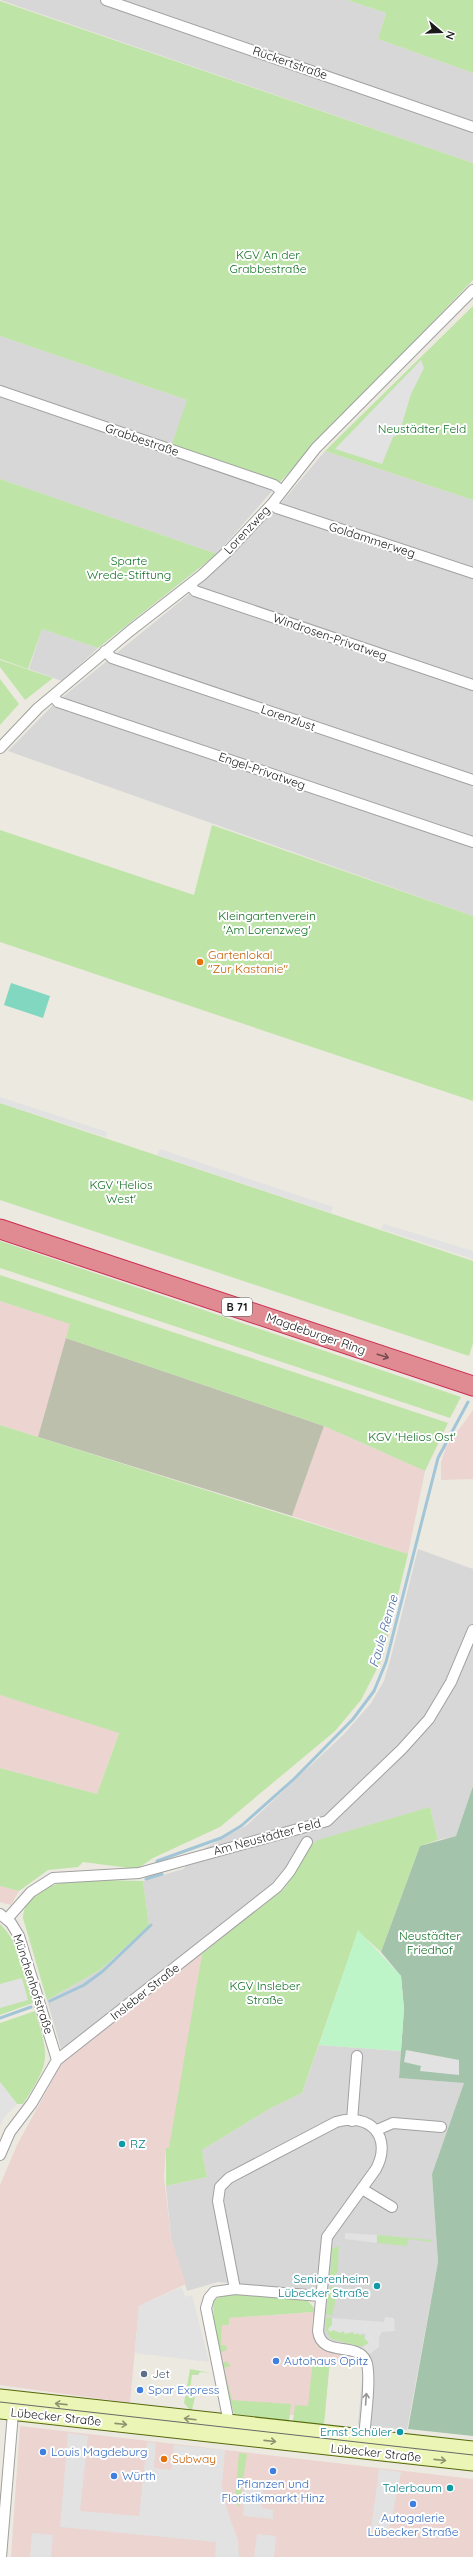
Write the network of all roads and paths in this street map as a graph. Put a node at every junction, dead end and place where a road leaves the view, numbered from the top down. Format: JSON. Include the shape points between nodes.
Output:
{"nodes":[{"id":1,"x":106,"y":0,"type":"edge"},
{"id":2,"x":473,"y":127,"type":"edge"},
{"id":3,"x":473,"y":290,"type":"edge"},
{"id":4,"x":0,"y":390,"type":"edge"},
{"id":5,"x":282,"y":491,"type":"junction"},
{"id":6,"x":272,"y":504,"type":"junction"},
{"id":7,"x":473,"y":573,"type":"edge"},
{"id":8,"x":190,"y":585,"type":"junction"},
{"id":9,"x":106,"y":651,"type":"junction"},
{"id":10,"x":473,"y":685,"type":"edge"},
{"id":11,"x":53,"y":696,"type":"junction"},
{"id":12,"x":0,"y":748,"type":"edge"},
{"id":13,"x":473,"y":780,"type":"edge"},
{"id":14,"x":473,"y":842,"type":"edge"},
{"id":15,"x":0,"y":1216,"type":"edge"},
{"id":16,"x":0,"y":1229,"type":"edge"},
{"id":17,"x":473,"y":1372,"type":"edge"},
{"id":18,"x":473,"y":1386,"type":"edge"},
{"id":19,"x":473,"y":1630,"type":"edge"},
{"id":20,"x":307,"y":1842,"type":"dead end"},
{"id":21,"x":3,"y":1916,"type":"edge"},
{"id":22,"x":357,"y":2056,"type":"dead end"},
{"id":23,"x":56,"y":2060,"type":"junction"},
{"id":24,"x":352,"y":2121,"type":"junction"},
{"id":25,"x":441,"y":2127,"type":"dead end"},
{"id":26,"x":377,"y":2130,"type":"junction"},
{"id":27,"x":0,"y":2155,"type":"edge"},
{"id":28,"x":362,"y":2189,"type":"junction"},
{"id":29,"x":392,"y":2207,"type":"dead end"},
{"id":30,"x":235,"y":2289,"type":"junction"},
{"id":31,"x":320,"y":2296,"type":"junction"},
{"id":32,"x":0,"y":2397,"type":"edge"},
{"id":33,"x":6,"y":2412,"type":"edge"},
{"id":34,"x":230,"y":2430,"type":"junction"},
{"id":35,"x":364,"y":2438,"type":"junction"},
{"id":36,"x":473,"y":2449,"type":"edge"},
{"id":37,"x":473,"y":2464,"type":"edge"},
{"id":38,"x":1,"y":2557,"type":"edge"}],
"edges":[{"from":1,"to":2,"type":"street","name":"Rückertstraße"},
{"from":3,"to":5,"type":"street","name":"Lorenzweg","via":[[316,448]]},
{"from":4,"to":5,"type":"street","name":"Grabbestraße","via":[[274,485]]},
{"from":5,"to":6,"type":"street","name":"Lorenzweg"},
{"from":6,"to":7,"type":"street","name":"Goldammerweg","via":[[277,508]]},
{"from":6,"to":8,"type":"street","name":"Lorenzweg","via":[[234,545]]},
{"from":8,"to":9,"type":"street","name":"Lorenzweg"},
{"from":8,"to":10,"type":"street","name":"Windrosen-Privatweg","via":[[195,591]]},
{"from":9,"to":11,"type":"street","name":"Lorenzweg"},
{"from":9,"to":13,"type":"street","name":"Lorenzlust","via":[[112,658]]},
{"from":11,"to":12,"type":"street","name":"Lorenzweg","via":[[26,719]]},
{"from":11,"to":14,"type":"street","name":"Engel-Privatweg","via":[[58,702]]},
{"from":15,"to":17,"type":"highway","name":"Magdeburger Ring","number":"B 71"},
{"from":16,"to":18,"type":"highway","name":"Magdeburger Ring","number":"B 71","one_way":true},
{"from":19,"to":21,"type":"street","name":"Am Neustädter Feld","via":[[451,1682],[427,1722],[327,1821],[139,1873],[53,1878],[31,1892]]},
{"from":20,"to":23,"type":"street","name":"Insleber Straße","via":[[277,1887]]},
{"from":21,"to":23,"type":"street","name":"Münchenhofstraße","via":[[19,1936]]},
{"from":22,"to":24,"type":"street"},
{"from":23,"to":27,"type":"street","name":"Insleber Straße","via":[[32,2103],[10,2132]]},
{"from":24,"to":26,"type":"street","via":[[364,2122]]},
{"from":24,"to":30,"type":"street","via":[[336,2122],[229,2178],[220,2187],[218,2201]]},
{"from":25,"to":26,"type":"street","via":[[393,2123]]},
{"from":26,"to":28,"type":"street","via":[[381,2138],[379,2161]]},
{"from":28,"to":29,"type":"street"},
{"from":28,"to":31,"type":"street","via":[[328,2234]]},
{"from":30,"to":31,"type":"street"},
{"from":30,"to":34,"type":"street","via":[[214,2292],[206,2308]]},
{"from":35,"to":31,"type":"street","one_way":true,"via":[[368,2371],[366,2363],[358,2353],[332,2348],[321,2341],[318,2331]]},
{"from":34,"to":32,"type":"main road","name":"Lübecker Straße","one_way":true},
{"from":33,"to":34,"type":"main road","name":"Lübecker Straße","one_way":true},
{"from":33,"to":38,"type":"street"},
{"from":34,"to":35,"type":"main road","name":"Lübecker Straße"},
{"from":34,"to":37,"type":"main road","name":"Lübecker Straße","one_way":true},
{"from":35,"to":36,"type":"main road","name":"Lübecker Straße"}]}
